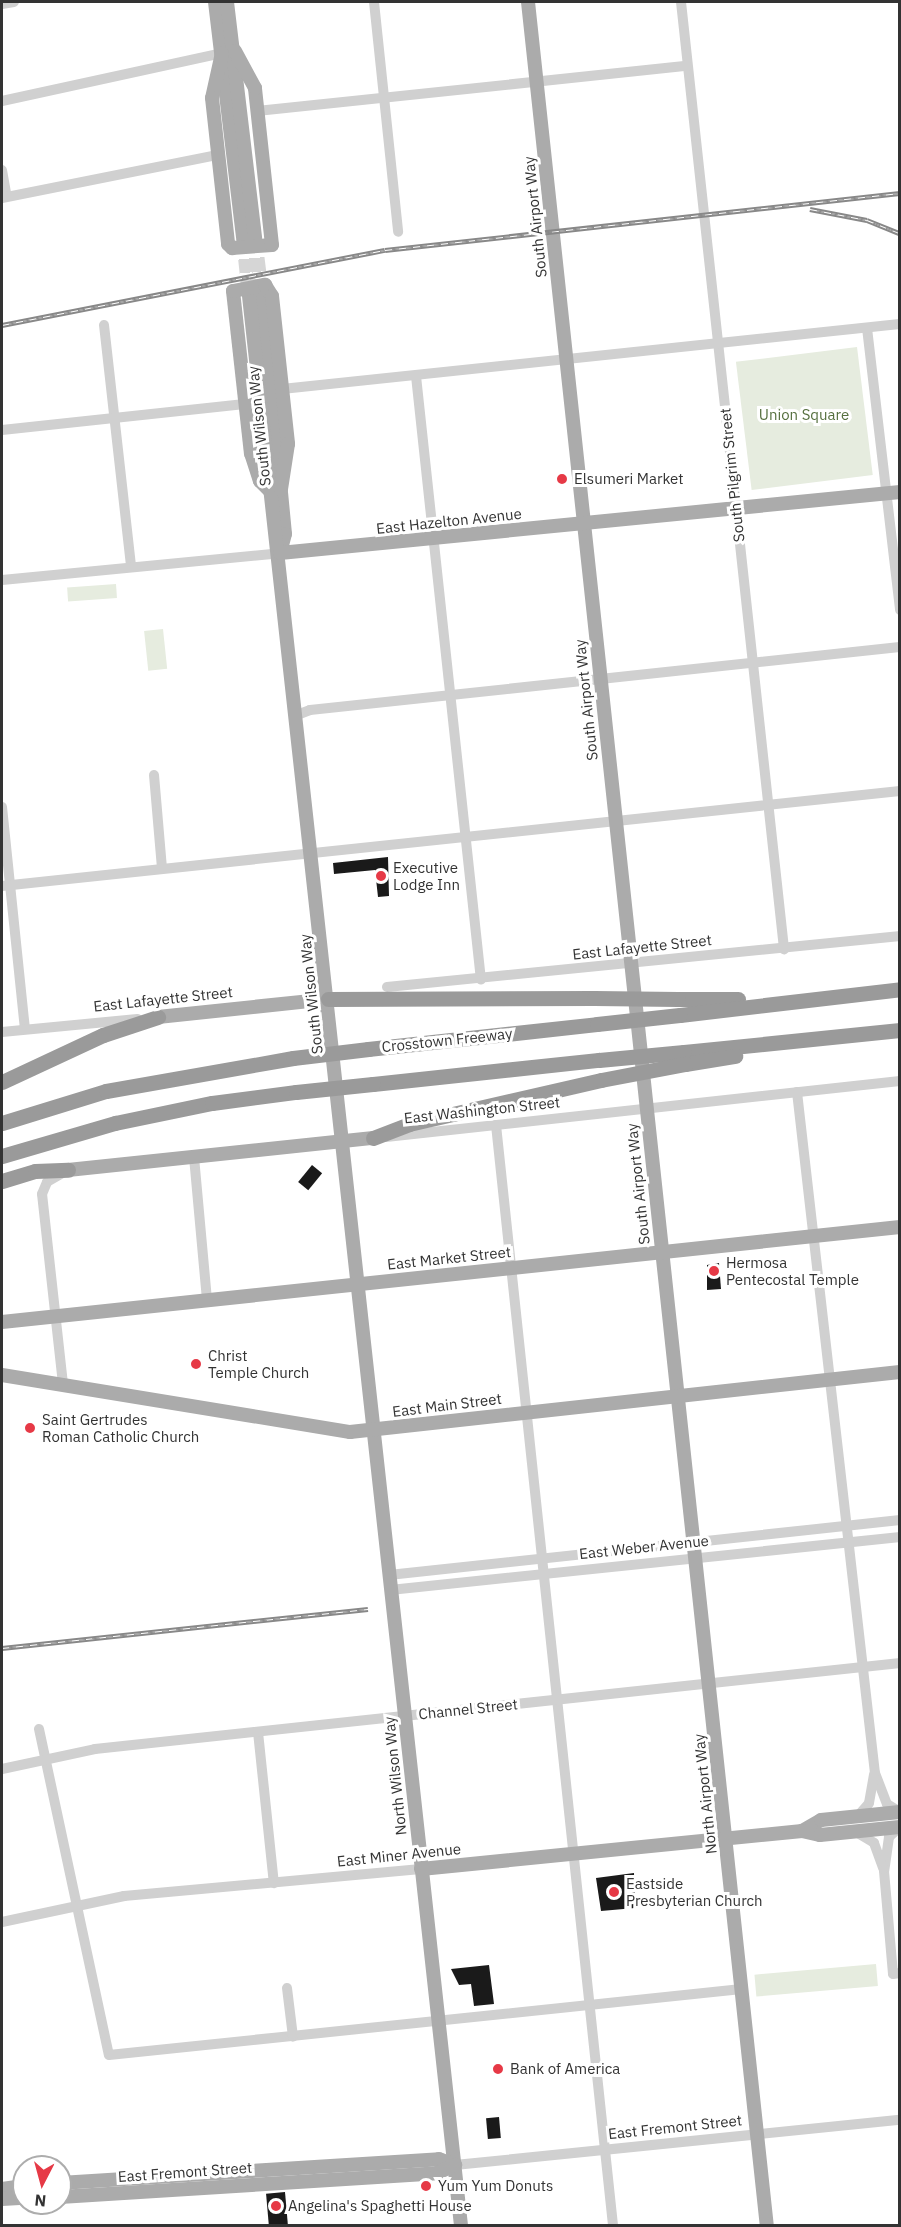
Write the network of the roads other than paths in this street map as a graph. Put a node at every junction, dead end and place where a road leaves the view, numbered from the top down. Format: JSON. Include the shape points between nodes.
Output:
{"nodes":[{"id":1,"x":14,"y":2,"type":"edge"},
{"id":2,"x":215,"y":2,"type":"edge"},
{"id":3,"x":227,"y":2,"type":"edge"},
{"id":4,"x":374,"y":2,"type":"edge"},
{"id":5,"x":528,"y":2,"type":"edge"},
{"id":6,"x":681,"y":2,"type":"edge"},
{"id":7,"x":2,"y":4,"type":"edge"},
{"id":8,"x":228,"y":52,"type":"junction"},
{"id":9,"x":687,"y":66,"type":"junction"},
{"id":10,"x":536,"y":82,"type":"junction"},
{"id":11,"x":384,"y":98,"type":"junction"},
{"id":12,"x":2,"y":101,"type":"edge"},
{"id":13,"x":257,"y":111,"type":"junction"},
{"id":14,"x":218,"y":155,"type":"junction"},
{"id":15,"x":2,"y":170,"type":"edge"},
{"id":16,"x":4,"y":197,"type":"edge"},
{"id":17,"x":398,"y":232,"type":"dead end"},
{"id":18,"x":249,"y":237,"type":"tunnel mouth"},
{"id":19,"x":255,"y":296,"type":"tunnel mouth"},
{"id":20,"x":900,"y":324,"type":"edge"},
{"id":21,"x":104,"y":325,"type":"dead end"},
{"id":22,"x":867,"y":328,"type":"junction"},
{"id":23,"x":718,"y":344,"type":"junction"},
{"id":24,"x":566,"y":360,"type":"junction"},
{"id":25,"x":416,"y":376,"type":"junction"},
{"id":26,"x":282,"y":389,"type":"junction"},
{"id":27,"x":245,"y":404,"type":"junction"},
{"id":28,"x":114,"y":418,"type":"junction"},
{"id":29,"x":2,"y":430,"type":"edge"},
{"id":30,"x":275,"y":489,"type":"junction"},
{"id":31,"x":900,"y":492,"type":"edge"},
{"id":32,"x":885,"y":493,"type":"junction"},
{"id":33,"x":735,"y":508,"type":"junction"},
{"id":34,"x":584,"y":524,"type":"junction"},
{"id":35,"x":433,"y":539,"type":"junction"},
{"id":36,"x":280,"y":553,"type":"junction"},
{"id":37,"x":131,"y":566,"type":"junction"},
{"id":38,"x":2,"y":580,"type":"edge"},
{"id":39,"x":900,"y":610,"type":"edge"},
{"id":40,"x":900,"y":647,"type":"edge"},
{"id":41,"x":752,"y":662,"type":"junction"},
{"id":42,"x":600,"y":679,"type":"junction"},
{"id":43,"x":450,"y":695,"type":"junction"},
{"id":44,"x":297,"y":716,"type":"junction"},
{"id":45,"x":153,"y":775,"type":"dead end"},
{"id":46,"x":900,"y":791,"type":"edge"},
{"id":47,"x":768,"y":805,"type":"junction"},
{"id":48,"x":2,"y":807,"type":"edge"},
{"id":49,"x":616,"y":821,"type":"junction"},
{"id":50,"x":465,"y":837,"type":"junction"},
{"id":51,"x":312,"y":853,"type":"junction"},
{"id":52,"x":162,"y":869,"type":"junction"},
{"id":53,"x":6,"y":886,"type":"edge"},
{"id":54,"x":900,"y":936,"type":"edge"},
{"id":55,"x":784,"y":949,"type":"junction"},
{"id":56,"x":631,"y":965,"type":"junction"},
{"id":57,"x":481,"y":981,"type":"junction"},
{"id":58,"x":387,"y":987,"type":"dead end"},
{"id":59,"x":900,"y":989,"type":"edge"},
{"id":60,"x":328,"y":999,"type":"junction"},
{"id":61,"x":795,"y":1000,"type":"junction"},
{"id":62,"x":158,"y":1017,"type":"junction"},
{"id":63,"x":25,"y":1029,"type":"junction"},
{"id":64,"x":900,"y":1030,"type":"edge"},
{"id":65,"x":2,"y":1032,"type":"edge"},
{"id":66,"x":684,"y":1058,"type":"junction"},
{"id":67,"x":900,"y":1081,"type":"edge"},
{"id":68,"x":2,"y":1082,"type":"edge"},
{"id":69,"x":797,"y":1092,"type":"junction"},
{"id":70,"x":647,"y":1108,"type":"junction"},
{"id":71,"x":2,"y":1123,"type":"edge"},
{"id":72,"x":496,"y":1125,"type":"junction"},
{"id":73,"x":374,"y":1138,"type":"junction"},
{"id":74,"x":344,"y":1142,"type":"junction"},
{"id":75,"x":2,"y":1156,"type":"edge"},
{"id":76,"x":194,"y":1157,"type":"junction"},
{"id":77,"x":68,"y":1170,"type":"junction"},
{"id":78,"x":2,"y":1181,"type":"edge"},
{"id":79,"x":900,"y":1227,"type":"edge"},
{"id":80,"x":814,"y":1236,"type":"junction"},
{"id":81,"x":662,"y":1252,"type":"junction"},
{"id":82,"x":511,"y":1268,"type":"junction"},
{"id":83,"x":359,"y":1284,"type":"junction"},
{"id":84,"x":207,"y":1300,"type":"junction"},
{"id":85,"x":57,"y":1317,"type":"junction"},
{"id":86,"x":2,"y":1322,"type":"edge"},
{"id":87,"x":900,"y":1372,"type":"edge"},
{"id":88,"x":2,"y":1375,"type":"edge"},
{"id":89,"x":829,"y":1380,"type":"junction"},
{"id":90,"x":63,"y":1384,"type":"junction"},
{"id":91,"x":678,"y":1396,"type":"junction"},
{"id":92,"x":526,"y":1412,"type":"junction"},
{"id":93,"x":375,"y":1431,"type":"junction"},
{"id":94,"x":900,"y":1520,"type":"edge"},
{"id":95,"x":844,"y":1526,"type":"junction"},
{"id":96,"x":900,"y":1537,"type":"edge"},
{"id":97,"x":695,"y":1541,"type":"junction"},
{"id":98,"x":846,"y":1543,"type":"junction"},
{"id":99,"x":541,"y":1558,"type":"junction"},
{"id":100,"x":698,"y":1559,"type":"junction"},
{"id":101,"x":542,"y":1574,"type":"junction"},
{"id":102,"x":389,"y":1575,"type":"junction"},
{"id":103,"x":390,"y":1590,"type":"junction"},
{"id":104,"x":900,"y":1663,"type":"edge"},
{"id":105,"x":860,"y":1667,"type":"junction"},
{"id":106,"x":710,"y":1683,"type":"junction"},
{"id":107,"x":556,"y":1700,"type":"junction"},
{"id":108,"x":405,"y":1716,"type":"junction"},
{"id":109,"x":39,"y":1729,"type":"dead end"},
{"id":110,"x":258,"y":1732,"type":"junction"},
{"id":111,"x":46,"y":1760,"type":"junction"},
{"id":112,"x":2,"y":1769,"type":"edge"},
{"id":113,"x":874,"y":1773,"type":"junction"},
{"id":114,"x":900,"y":1812,"type":"edge"},
{"id":115,"x":857,"y":1817,"type":"junction"},
{"id":116,"x":900,"y":1827,"type":"edge"},
{"id":117,"x":802,"y":1831,"type":"junction"},
{"id":118,"x":854,"y":1832,"type":"junction"},
{"id":119,"x":725,"y":1839,"type":"junction"},
{"id":120,"x":573,"y":1854,"type":"junction"},
{"id":121,"x":421,"y":1869,"type":"junction"},
{"id":122,"x":884,"y":1871,"type":"junction"},
{"id":123,"x":274,"y":1883,"type":"junction"},
{"id":124,"x":77,"y":1905,"type":"junction"},
{"id":125,"x":2,"y":1922,"type":"edge"},
{"id":126,"x":896,"y":1973,"type":"edge"},
{"id":127,"x":286,"y":1988,"type":"dead end"},
{"id":128,"x":742,"y":1989,"type":"junction"},
{"id":129,"x":590,"y":2005,"type":"junction"},
{"id":130,"x":441,"y":2023,"type":"junction"},
{"id":131,"x":293,"y":2037,"type":"junction"},
{"id":132,"x":900,"y":2120,"type":"edge"},
{"id":133,"x":758,"y":2134,"type":"junction"},
{"id":134,"x":604,"y":2151,"type":"junction"},
{"id":135,"x":455,"y":2165,"type":"junction"},
{"id":136,"x":72,"y":2182,"type":"edge"},
{"id":137,"x":72,"y":2196,"type":"edge"},
{"id":138,"x":462,"y":2226,"type":"edge"},
{"id":139,"x":613,"y":2226,"type":"edge"},
{"id":140,"x":767,"y":2226,"type":"edge"}],
"edges":[{"from":1,"to":7,"type":"street"},
{"from":2,"to":8,"type":"main road"},
{"from":3,"to":8,"type":"main road"},
{"from":4,"to":11,"type":"street"},
{"from":5,"to":10,"type":"main road","name":"South Airport Way"},
{"from":6,"to":9,"type":"street","name":"South Pilgrim Street"},
{"from":8,"to":12,"type":"street"},
{"from":8,"to":13,"type":"main road","via":[[254,84]]},
{"from":8,"to":14,"type":"main road","via":[[212,98]]},
{"from":8,"to":18,"type":"main road"},
{"from":9,"to":10,"type":"street"},
{"from":9,"to":23,"type":"street","name":"South Pilgrim Street"},
{"from":10,"to":11,"type":"street"},
{"from":10,"to":24,"type":"main road","name":"South Airport Way"},
{"from":11,"to":13,"type":"street"},
{"from":11,"to":17,"type":"street"},
{"from":13,"to":14,"type":"main road","via":[[272,244],[232,248],[228,244]]},
{"from":14,"to":16,"type":"street"},
{"from":15,"to":16,"type":"street"},
{"from":19,"to":30,"type":"main road","name":"South Wilson Way"},
{"from":20,"to":22,"type":"street"},
{"from":21,"to":28,"type":"street"},
{"from":22,"to":23,"type":"street"},
{"from":22,"to":32,"type":"street"},
{"from":23,"to":24,"type":"street"},
{"from":23,"to":33,"type":"street","name":"South Pilgrim Street"},
{"from":24,"to":25,"type":"street"},
{"from":24,"to":34,"type":"main road","name":"South Airport Way"},
{"from":25,"to":26,"type":"street"},
{"from":25,"to":35,"type":"street"},
{"from":26,"to":27,"type":"main road","via":[[269,288],[235,289]]},
{"from":26,"to":30,"type":"main road","via":[[288,454]]},
{"from":27,"to":28,"type":"street"},
{"from":27,"to":30,"type":"main road","via":[[251,454],[260,481]]},
{"from":28,"to":29,"type":"street"},
{"from":28,"to":37,"type":"street"},
{"from":30,"to":36,"type":"main road","name":"South Wilson Way","via":[[285,534]]},
{"from":31,"to":32,"type":"main road","name":"East Hazelton Avenue"},
{"from":32,"to":33,"type":"main road","name":"East Hazelton Avenue"},
{"from":32,"to":39,"type":"street"},
{"from":33,"to":34,"type":"main road","name":"East Hazelton Avenue"},
{"from":33,"to":41,"type":"street","name":"South Pilgrim Street"},
{"from":34,"to":35,"type":"main road","name":"East Hazelton Avenue"},
{"from":34,"to":42,"type":"main road","name":"South Airport Way"},
{"from":35,"to":36,"type":"main road","name":"East Hazelton Avenue"},
{"from":35,"to":43,"type":"street"},
{"from":36,"to":37,"type":"street","name":"East Hazelton Avenue"},
{"from":36,"to":44,"type":"main road","name":"South Wilson Way"},
{"from":37,"to":38,"type":"street","name":"East Hazelton Avenue"},
{"from":40,"to":41,"type":"street"},
{"from":41,"to":42,"type":"street"},
{"from":41,"to":47,"type":"street","name":"South Pilgrim Street"},
{"from":42,"to":43,"type":"street"},
{"from":42,"to":49,"type":"main road","name":"South Airport Way"},
{"from":43,"to":44,"type":"street","via":[[310,710]]},
{"from":43,"to":50,"type":"street"},
{"from":44,"to":51,"type":"main road","name":"South Wilson Way"},
{"from":45,"to":52,"type":"street"},
{"from":46,"to":47,"type":"street"},
{"from":47,"to":49,"type":"street"},
{"from":47,"to":55,"type":"street","name":"South Pilgrim Street"},
{"from":48,"to":53,"type":"street"},
{"from":49,"to":50,"type":"street"},
{"from":49,"to":56,"type":"main road","name":"South Airport Way"},
{"from":50,"to":51,"type":"street"},
{"from":50,"to":57,"type":"street"},
{"from":51,"to":52,"type":"street"},
{"from":51,"to":60,"type":"main road","name":"South Wilson Way"},
{"from":52,"to":53,"type":"street"},
{"from":53,"to":63,"type":"street"},
{"from":54,"to":55,"type":"street","name":"East Lafayette Street"},
{"from":55,"to":56,"type":"street","name":"East Lafayette Street"},
{"from":56,"to":57,"type":"street","name":"East Lafayette Street"},
{"from":56,"to":70,"type":"main road","name":"South Airport Way"},
{"from":57,"to":58,"type":"street","name":"East Lafayette Street"},
{"from":59,"to":61,"type":"highway","name":"Crosstown Freeway"},
{"from":60,"to":61,"type":"highway","bridge":true},
{"from":60,"to":62,"type":"main road","name":"East Lafayette Street"},
{"from":60,"to":74,"type":"main road","name":"South Wilson Way"},
{"from":61,"to":71,"type":"highway","name":"Crosstown Freeway","bridge":true,"via":[[293,1058],[106,1090]]},
{"from":62,"to":63,"type":"street","name":"East Lafayette Street"},
{"from":62,"to":68,"type":"highway","via":[[103,1035]]},
{"from":63,"to":65,"type":"street","name":"East Lafayette Street"},
{"from":64,"to":66,"type":"highway"},
{"from":66,"to":73,"type":"highway","bridge":true,"via":[[409,1124]]},
{"from":66,"to":75,"type":"highway","bridge":true,"via":[[599,1060],[212,1103],[115,1123]]},
{"from":67,"to":69,"type":"street","name":"East Washington Street"},
{"from":69,"to":70,"type":"street","name":"East Washington Street"},
{"from":69,"to":80,"type":"street"},
{"from":70,"to":72,"type":"street","name":"East Washington Street"},
{"from":70,"to":81,"type":"main road","name":"South Airport Way"},
{"from":72,"to":73,"type":"street","name":"East Washington Street"},
{"from":72,"to":82,"type":"street"},
{"from":73,"to":74,"type":"main road","name":"East Washington Street"},
{"from":74,"to":76,"type":"main road","name":"East Washington Street"},
{"from":74,"to":83,"type":"main road","name":"South Wilson Way"},
{"from":76,"to":77,"type":"main road","name":"East Washington Street"},
{"from":76,"to":84,"type":"street"},
{"from":77,"to":78,"type":"highway","via":[[35,1172]]},
{"from":77,"to":85,"type":"street","via":[[47,1182],[42,1194]]},
{"from":79,"to":80,"type":"main road","name":"East Market Street"},
{"from":80,"to":81,"type":"main road","name":"East Market Street"},
{"from":80,"to":89,"type":"street"},
{"from":81,"to":82,"type":"main road","name":"East Market Street"},
{"from":81,"to":91,"type":"main road","name":"South Airport Way"},
{"from":82,"to":83,"type":"main road","name":"East Market Street"},
{"from":82,"to":92,"type":"street"},
{"from":83,"to":84,"type":"main road","name":"East Market Street"},
{"from":83,"to":93,"type":"main road","name":"South Wilson Way"},
{"from":84,"to":85,"type":"main road","name":"East Market Street"},
{"from":85,"to":86,"type":"main road","name":"East Market Street"},
{"from":85,"to":90,"type":"street"},
{"from":87,"to":89,"type":"main road","name":"East Main Street"},
{"from":88,"to":90,"type":"main road","name":"East Main Street"},
{"from":89,"to":91,"type":"main road","name":"East Main Street"},
{"from":89,"to":95,"type":"street"},
{"from":90,"to":93,"type":"main road","name":"East Main Street","via":[[350,1432]]},
{"from":91,"to":92,"type":"main road","name":"East Main Street"},
{"from":91,"to":97,"type":"main road","name":"North Airport Way"},
{"from":92,"to":93,"type":"main road","name":"East Main Street"},
{"from":92,"to":99,"type":"street"},
{"from":93,"to":102,"type":"main road","name":"North Wilson Way"},
{"from":94,"to":95,"type":"street","name":"East Weber Avenue"},
{"from":95,"to":97,"type":"street","name":"East Weber Avenue"},
{"from":95,"to":98,"type":"street"},
{"from":96,"to":98,"type":"street","name":"East Weber Avenue"},
{"from":97,"to":99,"type":"street","name":"East Weber Avenue"},
{"from":97,"to":100,"type":"main road","name":"North Airport Way"},
{"from":98,"to":100,"type":"street","name":"East Weber Avenue"},
{"from":98,"to":105,"type":"street"},
{"from":99,"to":101,"type":"street"},
{"from":99,"to":102,"type":"street","name":"East Weber Avenue"},
{"from":100,"to":101,"type":"street","name":"East Weber Avenue"},
{"from":100,"to":106,"type":"main road","name":"North Airport Way"},
{"from":101,"to":103,"type":"street","name":"East Weber Avenue"},
{"from":101,"to":107,"type":"street"},
{"from":102,"to":103,"type":"main road","name":"North Wilson Way"},
{"from":103,"to":108,"type":"main road","name":"North Wilson Way"},
{"from":104,"to":105,"type":"street","name":"Channel Street"},
{"from":105,"to":106,"type":"street","name":"Channel Street"},
{"from":105,"to":113,"type":"street"},
{"from":106,"to":107,"type":"street","name":"Channel Street"},
{"from":106,"to":119,"type":"main road","name":"North Airport Way"},
{"from":107,"to":108,"type":"street","name":"Channel Street"},
{"from":107,"to":120,"type":"street"},
{"from":108,"to":110,"type":"street","name":"Channel Street"},
{"from":108,"to":121,"type":"main road","name":"North Wilson Way"},
{"from":109,"to":111,"type":"street"},
{"from":110,"to":111,"type":"street","name":"Channel Street","via":[[95,1749]]},
{"from":110,"to":123,"type":"street"},
{"from":111,"to":112,"type":"street","name":"Channel Street"},
{"from":111,"to":124,"type":"street"},
{"from":113,"to":114,"type":"street","via":[[887,1804]]},
{"from":113,"to":115,"type":"street","via":[[869,1803]]},
{"from":114,"to":115,"type":"main road","name":"East Miner Avenue"},
{"from":115,"to":117,"type":"main road","name":"East Miner Avenue","via":[[820,1820]]},
{"from":116,"to":118,"type":"main road","name":"East Miner Avenue"},
{"from":116,"to":122,"type":"street","via":[[889,1839]]},
{"from":117,"to":118,"type":"main road","name":"East Miner Avenue"},
{"from":117,"to":119,"type":"main road","name":"East Miner Avenue"},
{"from":118,"to":122,"type":"street","via":[[874,1843]]},
{"from":119,"to":120,"type":"main road","name":"East Miner Avenue"},
{"from":119,"to":128,"type":"main road","name":"North Airport Way"},
{"from":120,"to":121,"type":"main road","name":"East Miner Avenue"},
{"from":120,"to":129,"type":"street"},
{"from":121,"to":123,"type":"street","name":"East Miner Avenue"},
{"from":121,"to":130,"type":"main road","name":"North Wilson Way"},
{"from":122,"to":126,"type":"street"},
{"from":123,"to":124,"type":"street","name":"East Miner Avenue"},
{"from":124,"to":125,"type":"street","name":"East Miner Avenue"},
{"from":124,"to":131,"type":"street","via":[[111,2055]]},
{"from":127,"to":131,"type":"street"},
{"from":128,"to":129,"type":"street"},
{"from":128,"to":133,"type":"main road","name":"North Airport Way"},
{"from":129,"to":130,"type":"street"},
{"from":129,"to":134,"type":"street"},
{"from":130,"to":131,"type":"street"},
{"from":130,"to":135,"type":"main road","name":"North Wilson Way"},
{"from":132,"to":133,"type":"street","name":"East Fremont Street"},
{"from":133,"to":134,"type":"street","name":"East Fremont Street"},
{"from":133,"to":140,"type":"main road","name":"North Airport Way"},
{"from":134,"to":135,"type":"street","name":"East Fremont Street"},
{"from":134,"to":139,"type":"street"},
{"from":135,"to":136,"type":"main road","name":"East Fremont Street","via":[[439,2159]]},
{"from":135,"to":137,"type":"main road","name":"East Fremont Street","via":[[437,2173]]},
{"from":135,"to":138,"type":"main road","name":"North Wilson Way"}]}
